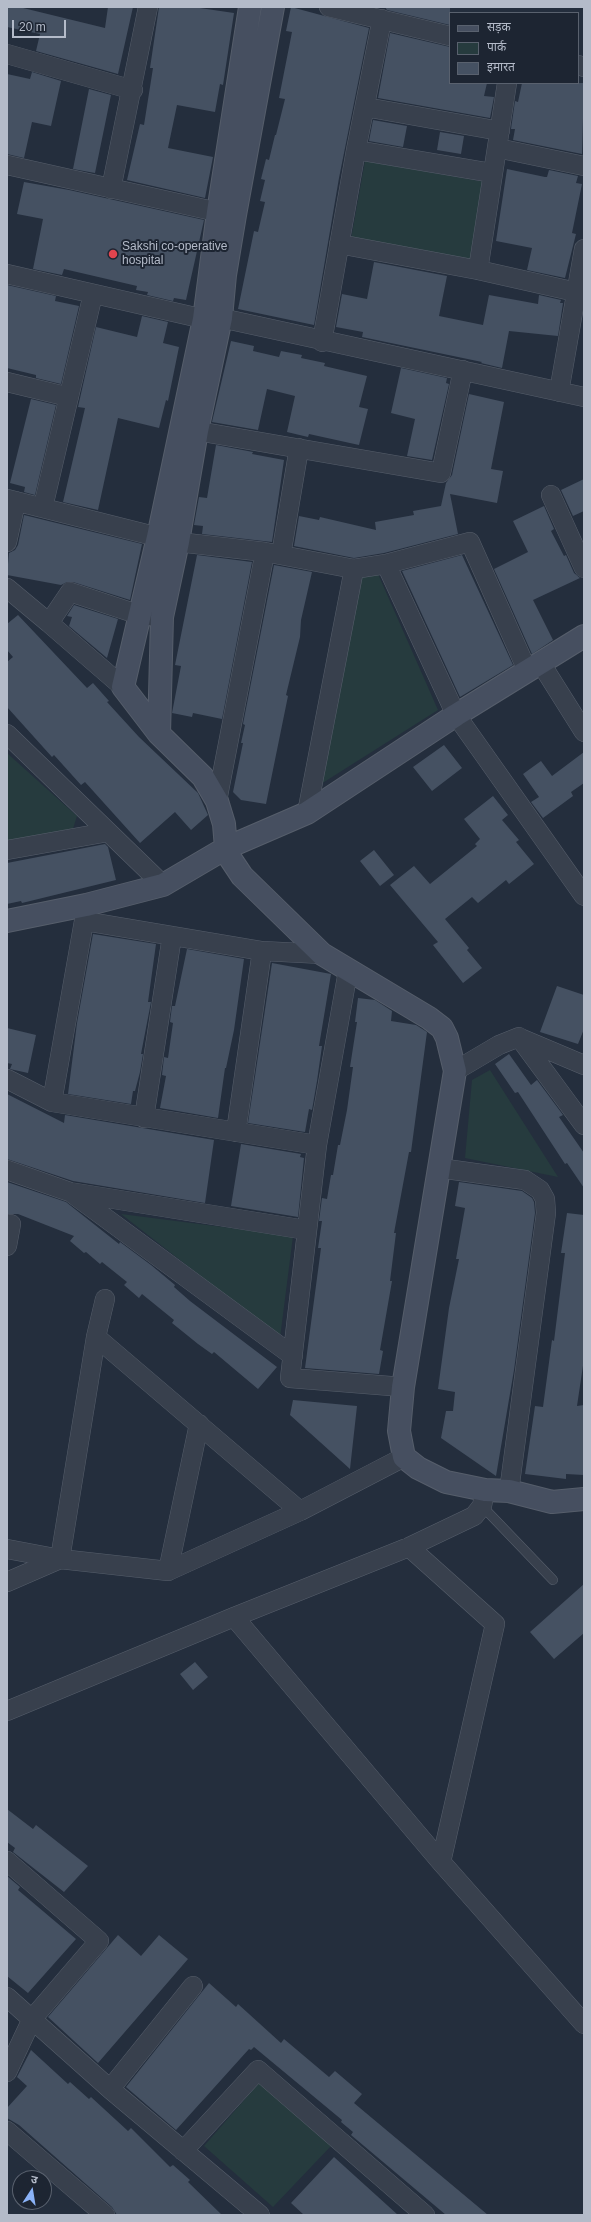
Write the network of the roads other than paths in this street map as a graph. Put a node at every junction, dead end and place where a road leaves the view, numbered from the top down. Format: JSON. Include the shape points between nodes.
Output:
{"nodes":[{"id":1,"x":148,"y":7,"type":"edge"},
{"id":2,"x":250,"y":7,"type":"edge"},
{"id":3,"x":273,"y":7,"type":"edge"},
{"id":4,"x":329,"y":7,"type":"edge"},
{"id":5,"x":382,"y":19,"type":"junction"},
{"id":6,"x":449,"y":36,"type":"edge"},
{"id":7,"x":7,"y":54,"type":"edge"},
{"id":8,"x":507,"y":84,"type":"edge"},
{"id":9,"x":132,"y":90,"type":"junction"},
{"id":10,"x":365,"y":107,"type":"junction"},
{"id":11,"x":499,"y":140,"type":"junction"},
{"id":12,"x":356,"y":150,"type":"junction"},
{"id":13,"x":7,"y":165,"type":"edge"},
{"id":14,"x":584,"y":166,"type":"edge"},
{"id":15,"x":492,"y":173,"type":"junction"},
{"id":16,"x":112,"y":189,"type":"junction"},
{"id":17,"x":226,"y":213,"type":"junction"},
{"id":18,"x":339,"y":244,"type":"junction"},
{"id":19,"x":584,"y":248,"type":"edge"},
{"id":20,"x":478,"y":270,"type":"junction"},
{"id":21,"x":7,"y":274,"type":"edge"},
{"id":22,"x":576,"y":292,"type":"junction"},
{"id":23,"x":93,"y":294,"type":"junction"},
{"id":24,"x":212,"y":319,"type":"junction"},
{"id":25,"x":322,"y":342,"type":"junction"},
{"id":26,"x":463,"y":370,"type":"junction"},
{"id":27,"x":7,"y":382,"type":"edge"},
{"id":28,"x":559,"y":392,"type":"junction"},
{"id":29,"x":69,"y":397,"type":"junction"},
{"id":30,"x":584,"y":397,"type":"edge"},
{"id":31,"x":197,"y":431,"type":"junction"},
{"id":32,"x":299,"y":448,"type":"junction"},
{"id":33,"x":551,"y":494,"type":"dead end"},
{"id":34,"x":11,"y":500,"type":"edge"},
{"id":35,"x":43,"y":507,"type":"junction"},
{"id":36,"x":158,"y":537,"type":"junction"},
{"id":37,"x":7,"y":542,"type":"edge"},
{"id":38,"x":178,"y":542,"type":"junction"},
{"id":39,"x":273,"y":553,"type":"junction"},
{"id":40,"x":386,"y":564,"type":"junction"},
{"id":41,"x":584,"y":568,"type":"edge"},
{"id":42,"x":354,"y":569,"type":"junction"},
{"id":43,"x":7,"y":588,"type":"edge"},
{"id":44,"x":140,"y":615,"type":"junction"},
{"id":45,"x":162,"y":617,"type":"junction"},
{"id":46,"x":49,"y":623,"type":"junction"},
{"id":47,"x":584,"y":636,"type":"edge"},
{"id":48,"x":534,"y":666,"type":"junction"},
{"id":49,"x":123,"y":687,"type":"junction"},
{"id":50,"x":456,"y":715,"type":"junction"},
{"id":51,"x":584,"y":732,"type":"edge"},
{"id":52,"x":7,"y":734,"type":"edge"},
{"id":53,"x":159,"y":734,"type":"junction"},
{"id":54,"x":217,"y":801,"type":"junction"},
{"id":55,"x":307,"y":812,"type":"junction"},
{"id":56,"x":108,"y":832,"type":"junction"},
{"id":57,"x":226,"y":848,"type":"junction"},
{"id":58,"x":7,"y":850,"type":"edge"},
{"id":59,"x":163,"y":885,"type":"junction"},
{"id":60,"x":584,"y":896,"type":"edge"},
{"id":61,"x":85,"y":913,"type":"junction"},
{"id":62,"x":7,"y":921,"type":"edge"},
{"id":63,"x":172,"y":936,"type":"junction"},
{"id":64,"x":262,"y":951,"type":"junction"},
{"id":65,"x":322,"y":954,"type":"junction"},
{"id":66,"x":348,"y":971,"type":"junction"},
{"id":67,"x":519,"y":1037,"type":"junction"},
{"id":68,"x":584,"y":1065,"type":"edge"},
{"id":69,"x":455,"y":1071,"type":"junction"},
{"id":70,"x":7,"y":1079,"type":"edge"},
{"id":71,"x":52,"y":1102,"type":"junction"},
{"id":72,"x":144,"y":1118,"type":"junction"},
{"id":73,"x":584,"y":1125,"type":"edge"},
{"id":74,"x":236,"y":1132,"type":"junction"},
{"id":75,"x":317,"y":1145,"type":"junction"},
{"id":76,"x":439,"y":1168,"type":"junction"},
{"id":77,"x":7,"y":1170,"type":"edge"},
{"id":78,"x":70,"y":1192,"type":"junction"},
{"id":79,"x":11,"y":1224,"type":"dead end"},
{"id":80,"x":306,"y":1230,"type":"junction"},
{"id":81,"x":7,"y":1246,"type":"edge"},
{"id":82,"x":105,"y":1299,"type":"dead end"},
{"id":83,"x":96,"y":1337,"type":"junction"},
{"id":84,"x":293,"y":1356,"type":"junction"},
{"id":85,"x":403,"y":1387,"type":"junction"},
{"id":86,"x":199,"y":1424,"type":"junction"},
{"id":87,"x":404,"y":1457,"type":"junction"},
{"id":88,"x":509,"y":1491,"type":"junction"},
{"id":89,"x":484,"y":1498,"type":"junction"},
{"id":90,"x":584,"y":1499,"type":"edge"},
{"id":91,"x":300,"y":1511,"type":"junction"},
{"id":92,"x":409,"y":1547,"type":"junction"},
{"id":93,"x":7,"y":1549,"type":"edge"},
{"id":94,"x":60,"y":1559,"type":"junction"},
{"id":95,"x":168,"y":1571,"type":"junction"},
{"id":96,"x":553,"y":1580,"type":"dead end"},
{"id":97,"x":7,"y":1582,"type":"edge"},
{"id":98,"x":234,"y":1616,"type":"junction"},
{"id":99,"x":7,"y":1711,"type":"edge"},
{"id":100,"x":7,"y":1861,"type":"edge"},
{"id":101,"x":441,"y":1862,"type":"junction"},
{"id":102,"x":193,"y":1986,"type":"dead end"},
{"id":103,"x":7,"y":1997,"type":"edge"},
{"id":104,"x":7,"y":2008,"type":"edge"},
{"id":105,"x":32,"y":2019,"type":"junction"},
{"id":106,"x":584,"y":2024,"type":"edge"},
{"id":107,"x":7,"y":2072,"type":"edge"},
{"id":108,"x":110,"y":2089,"type":"junction"},
{"id":109,"x":7,"y":2131,"type":"edge"},
{"id":110,"x":183,"y":2151,"type":"junction"},
{"id":111,"x":105,"y":2215,"type":"edge"},
{"id":112,"x":260,"y":2215,"type":"edge"},
{"id":113,"x":424,"y":2215,"type":"edge"}],
"edges":[{"from":1,"to":9,"type":"street"},
{"from":2,"to":17,"type":"street"},
{"from":3,"to":17,"type":"street"},
{"from":4,"to":5,"type":"street"},
{"from":5,"to":6,"type":"street"},
{"from":5,"to":10,"type":"street"},
{"from":7,"to":9,"type":"street"},
{"from":8,"to":11,"type":"street"},
{"from":9,"to":16,"type":"street"},
{"from":10,"to":11,"type":"street"},
{"from":10,"to":12,"type":"street"},
{"from":11,"to":14,"type":"street"},
{"from":11,"to":15,"type":"street"},
{"from":12,"to":15,"type":"street"},
{"from":12,"to":18,"type":"street"},
{"from":13,"to":16,"type":"street"},
{"from":15,"to":20,"type":"street"},
{"from":16,"to":17,"type":"street"},
{"from":17,"to":24,"type":"street"},
{"from":18,"to":20,"type":"street"},
{"from":18,"to":25,"type":"street"},
{"from":19,"to":22,"type":"street"},
{"from":20,"to":22,"type":"street"},
{"from":21,"to":23,"type":"street"},
{"from":22,"to":28,"type":"street"},
{"from":23,"to":24,"type":"street"},
{"from":23,"to":29,"type":"street"},
{"from":24,"to":25,"type":"street"},
{"from":24,"to":31,"type":"street"},
{"from":24,"to":36,"type":"street"},
{"from":25,"to":26,"type":"street"},
{"from":26,"to":28,"type":"street"},
{"from":26,"to":32,"type":"street","via":[[441,473]]},
{"from":27,"to":29,"type":"street"},
{"from":28,"to":30,"type":"street"},
{"from":29,"to":35,"type":"street"},
{"from":31,"to":32,"type":"street"},
{"from":31,"to":38,"type":"street"},
{"from":32,"to":39,"type":"street"},
{"from":33,"to":41,"type":"street"},
{"from":34,"to":35,"type":"street"},
{"from":34,"to":37,"type":"street"},
{"from":35,"to":36,"type":"street"},
{"from":36,"to":38,"type":"street"},
{"from":36,"to":44,"type":"street"},
{"from":38,"to":39,"type":"street"},
{"from":38,"to":45,"type":"street"},
{"from":39,"to":42,"type":"street"},
{"from":39,"to":54,"type":"street"},
{"from":40,"to":42,"type":"street"},
{"from":40,"to":48,"type":"street","via":[[470,542]]},
{"from":40,"to":50,"type":"street"},
{"from":42,"to":55,"type":"street"},
{"from":43,"to":46,"type":"street"},
{"from":44,"to":45,"type":"street"},
{"from":44,"to":46,"type":"street","via":[[70,592]]},
{"from":44,"to":49,"type":"street"},
{"from":45,"to":53,"type":"street"},
{"from":46,"to":49,"type":"street"},
{"from":47,"to":48,"type":"street"},
{"from":48,"to":50,"type":"street"},
{"from":48,"to":51,"type":"street"},
{"from":49,"to":53,"type":"street"},
{"from":50,"to":55,"type":"street"},
{"from":50,"to":60,"type":"street"},
{"from":52,"to":56,"type":"street"},
{"from":53,"to":54,"type":"street","via":[[203,776]]},
{"from":54,"to":57,"type":"street","via":[[224,824]]},
{"from":55,"to":57,"type":"street"},
{"from":56,"to":58,"type":"street"},
{"from":56,"to":59,"type":"street"},
{"from":57,"to":59,"type":"street"},
{"from":57,"to":65,"type":"street","via":[[242,876]]},
{"from":59,"to":61,"type":"street"},
{"from":61,"to":62,"type":"street"},
{"from":61,"to":63,"type":"street"},
{"from":61,"to":71,"type":"street"},
{"from":63,"to":64,"type":"street"},
{"from":63,"to":72,"type":"street"},
{"from":64,"to":65,"type":"street"},
{"from":64,"to":74,"type":"street"},
{"from":65,"to":66,"type":"street"},
{"from":66,"to":69,"type":"street","via":[[442,1028],[452,1054]]},
{"from":66,"to":75,"type":"street"},
{"from":67,"to":68,"type":"street"},
{"from":67,"to":69,"type":"street"},
{"from":67,"to":73,"type":"street"},
{"from":69,"to":76,"type":"street"},
{"from":70,"to":71,"type":"street"},
{"from":71,"to":72,"type":"street"},
{"from":72,"to":74,"type":"street"},
{"from":74,"to":75,"type":"street"},
{"from":75,"to":80,"type":"street"},
{"from":76,"to":85,"type":"street"},
{"from":76,"to":88,"type":"street","via":[[524,1180],[540,1190],[545,1199],[546,1213]]},
{"from":77,"to":78,"type":"street"},
{"from":78,"to":80,"type":"street"},
{"from":78,"to":84,"type":"street"},
{"from":79,"to":81,"type":"street"},
{"from":80,"to":84,"type":"street"},
{"from":82,"to":83,"type":"street"},
{"from":83,"to":86,"type":"street"},
{"from":83,"to":94,"type":"street"},
{"from":84,"to":85,"type":"street","via":[[290,1378]]},
{"from":85,"to":87,"type":"street","via":[[399,1431]]},
{"from":86,"to":91,"type":"street"},
{"from":86,"to":95,"type":"street"},
{"from":87,"to":89,"type":"street","via":[[418,1468]]},
{"from":87,"to":91,"type":"street"},
{"from":88,"to":89,"type":"street"},
{"from":88,"to":90,"type":"street","via":[[552,1502]]},
{"from":89,"to":92,"type":"street","via":[[474,1516]]},
{"from":89,"to":96,"type":"lane"},
{"from":91,"to":95,"type":"street"},
{"from":92,"to":98,"type":"street"},
{"from":92,"to":101,"type":"street","via":[[495,1624]]},
{"from":93,"to":94,"type":"street"},
{"from":94,"to":95,"type":"street"},
{"from":94,"to":97,"type":"street"},
{"from":98,"to":99,"type":"street"},
{"from":98,"to":101,"type":"street"},
{"from":100,"to":105,"type":"street","via":[[99,1941]]},
{"from":101,"to":106,"type":"street"},
{"from":102,"to":108,"type":"street"},
{"from":103,"to":105,"type":"street"},
{"from":104,"to":105,"type":"street"},
{"from":105,"to":107,"type":"street"},
{"from":105,"to":108,"type":"street"},
{"from":108,"to":110,"type":"street"},
{"from":109,"to":111,"type":"street"},
{"from":110,"to":112,"type":"street"},
{"from":110,"to":113,"type":"street","via":[[258,2070]]}]}
